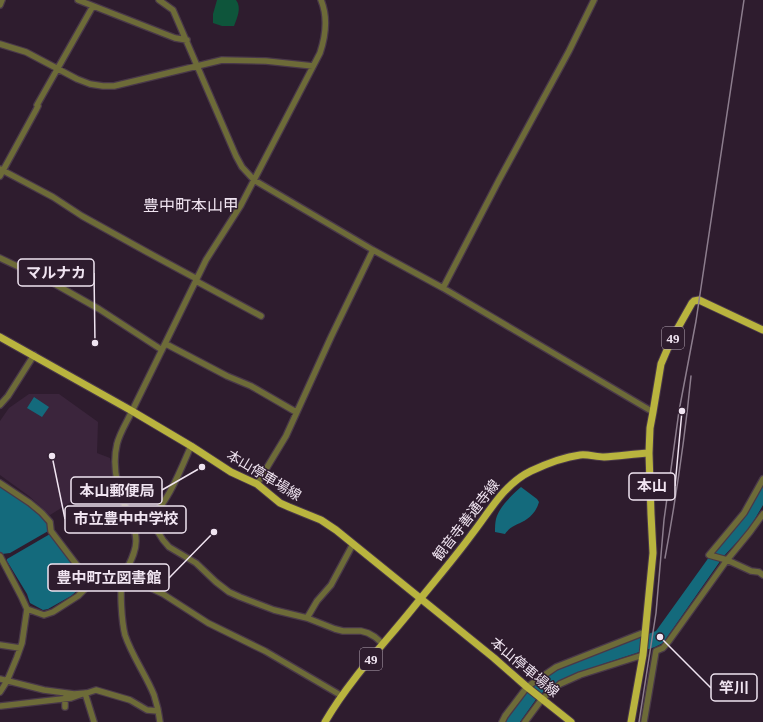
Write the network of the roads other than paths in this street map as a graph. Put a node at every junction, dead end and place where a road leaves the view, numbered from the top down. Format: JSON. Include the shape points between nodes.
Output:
{"nodes":[{"id":1,"x":2,"y":0,"type":"edge"},
{"id":2,"x":78,"y":0,"type":"edge"},
{"id":3,"x":159,"y":0,"type":"edge"},
{"id":4,"x":320,"y":0,"type":"edge"},
{"id":5,"x":594,"y":0,"type":"edge"},
{"id":6,"x":0,"y":5,"type":"edge"},
{"id":7,"x":93,"y":6,"type":"junction"},
{"id":8,"x":186,"y":40,"type":"junction"},
{"id":9,"x":0,"y":44,"type":"edge"},
{"id":10,"x":197,"y":66,"type":"junction"},
{"id":11,"x":313,"y":66,"type":"junction"},
{"id":12,"x":57,"y":68,"type":"junction"},
{"id":13,"x":1,"y":172,"type":"edge"},
{"id":14,"x":254,"y":180,"type":"junction"},
{"id":15,"x":373,"y":250,"type":"junction"},
{"id":16,"x":0,"y":258,"type":"edge"},
{"id":17,"x":196,"y":280,"type":"junction"},
{"id":18,"x":443,"y":288,"type":"junction"},
{"id":19,"x":261,"y":316,"type":"dead end"},
{"id":20,"x":763,"y":330,"type":"edge"},
{"id":21,"x":0,"y":336,"type":"edge"},
{"id":22,"x":166,"y":344,"type":"junction"},
{"id":23,"x":162,"y":350,"type":"junction"},
{"id":24,"x":34,"y":356,"type":"junction"},
{"id":25,"x":0,"y":405,"type":"edge"},
{"id":26,"x":132,"y":411,"type":"junction"},
{"id":27,"x":296,"y":412,"type":"junction"},
{"id":28,"x":653,"y":412,"type":"junction"},
{"id":29,"x":191,"y":446,"type":"junction"},
{"id":30,"x":649,"y":453,"type":"junction"},
{"id":31,"x":763,"y":479,"type":"edge"},
{"id":32,"x":0,"y":483,"type":"edge"},
{"id":33,"x":257,"y":484,"type":"junction"},
{"id":34,"x":763,"y":514,"type":"edge"},
{"id":35,"x":130,"y":518,"type":"junction"},
{"id":36,"x":148,"y":518,"type":"junction"},
{"id":37,"x":353,"y":544,"type":"junction"},
{"id":38,"x":0,"y":556,"type":"edge"},
{"id":39,"x":726,"y":559,"type":"junction"},
{"id":40,"x":81,"y":572,"type":"junction"},
{"id":41,"x":763,"y":575,"type":"edge"},
{"id":42,"x":123,"y":579,"type":"junction"},
{"id":43,"x":421,"y":599,"type":"junction"},
{"id":44,"x":27,"y":609,"type":"junction"},
{"id":45,"x":307,"y":618,"type":"junction"},
{"id":46,"x":645,"y":632,"type":"junction"},
{"id":47,"x":0,"y":644,"type":"edge"},
{"id":48,"x":383,"y":644,"type":"junction"},
{"id":49,"x":20,"y":648,"type":"junction"},
{"id":50,"x":643,"y":655,"type":"junction"},
{"id":51,"x":0,"y":679,"type":"edge"},
{"id":52,"x":7,"y":681,"type":"junction"},
{"id":53,"x":528,"y":688,"type":"junction"},
{"id":54,"x":0,"y":692,"type":"edge"},
{"id":55,"x":85,"y":693,"type":"junction"},
{"id":56,"x":342,"y":696,"type":"junction"},
{"id":57,"x":65,"y":698,"type":"junction"},
{"id":58,"x":541,"y":698,"type":"junction"},
{"id":59,"x":0,"y":706,"type":"edge"},
{"id":60,"x":66,"y":707,"type":"dead end"},
{"id":61,"x":158,"y":711,"type":"junction"},
{"id":62,"x":94,"y":722,"type":"edge"},
{"id":63,"x":160,"y":722,"type":"edge"},
{"id":64,"x":325,"y":722,"type":"edge"},
{"id":65,"x":502,"y":722,"type":"edge"},
{"id":66,"x":525,"y":722,"type":"edge"},
{"id":67,"x":571,"y":722,"type":"edge"},
{"id":68,"x":631,"y":722,"type":"edge"},
{"id":69,"x":644,"y":722,"type":"edge"}],
"edges":[{"from":1,"to":6,"type":"street"},
{"from":2,"to":7,"type":"street"},
{"from":3,"to":8,"type":"street","via":[[173,10]]},
{"from":4,"to":11,"type":"street","via":[[325,15],[325,34]]},
{"from":5,"to":18,"type":"street"},
{"from":7,"to":8,"type":"street"},
{"from":7,"to":12,"type":"street"},
{"from":8,"to":10,"type":"street"},
{"from":9,"to":12,"type":"street","via":[[26,52]]},
{"from":10,"to":11,"type":"street","via":[[222,60]]},
{"from":10,"to":12,"type":"street","via":[[114,86],[90,84]]},
{"from":10,"to":14,"type":"street","via":[[236,156]]},
{"from":11,"to":14,"type":"street"},
{"from":12,"to":13,"type":"street"},
{"from":13,"to":17,"type":"street","via":[[53,197]]},
{"from":14,"to":15,"type":"street"},
{"from":14,"to":17,"type":"street"},
{"from":15,"to":18,"type":"street"},
{"from":15,"to":27,"type":"street"},
{"from":16,"to":23,"type":"street","via":[[60,286]]},
{"from":17,"to":19,"type":"street"},
{"from":17,"to":22,"type":"street"},
{"from":18,"to":28,"type":"street"},
{"from":20,"to":28,"type":"main road","number":"49","via":[[699,300],[694,301],[661,364]]},
{"from":21,"to":24,"type":"main road","name":"本山停車場線"},
{"from":22,"to":23,"type":"street"},
{"from":22,"to":27,"type":"street","via":[[251,386]]},
{"from":23,"to":26,"type":"street"},
{"from":24,"to":25,"type":"street"},
{"from":24,"to":26,"type":"main road","name":"本山停車場線"},
{"from":26,"to":29,"type":"main road","name":"本山停車場線"},
{"from":26,"to":35,"type":"street","via":[[121,432],[115,455],[117,481]]},
{"from":27,"to":33,"type":"street","via":[[286,436]]},
{"from":28,"to":30,"type":"main road","number":"49"},
{"from":29,"to":33,"type":"main road","name":"本山停車場線","via":[[231,472]]},
{"from":29,"to":36,"type":"street","via":[[167,498]]},
{"from":30,"to":43,"type":"main road","name":"観音寺善通寺線","number":"49","via":[[602,457],[587,454],[573,456],[521,476],[504,492]]},
{"from":30,"to":46,"type":"main road","via":[[653,554]]},
{"from":31,"to":39,"type":"street","via":[[744,512],[709,554]]},
{"from":32,"to":40,"type":"street","via":[[42,513],[50,522],[51,531]]},
{"from":33,"to":37,"type":"main road","name":"本山停車場線","via":[[280,503],[321,520]]},
{"from":34,"to":39,"type":"street"},
{"from":35,"to":36,"type":"street"},
{"from":35,"to":42,"type":"street","via":[[135,531],[136,547]]},
{"from":36,"to":45,"type":"street","via":[[169,546],[196,563],[229,592],[274,610]]},
{"from":37,"to":43,"type":"main road","name":"本山停車場線"},
{"from":37,"to":45,"type":"street","via":[[331,585]]},
{"from":38,"to":44,"type":"street"},
{"from":39,"to":41,"type":"street"},
{"from":39,"to":69,"type":"street","via":[[669,641],[656,652]]},
{"from":40,"to":42,"type":"street"},
{"from":40,"to":44,"type":"street","via":[[89,581],[78,596],[53,612],[44,614]]},
{"from":42,"to":56,"type":"street","via":[[163,594],[208,623],[265,651]]},
{"from":42,"to":61,"type":"street","via":[[125,635],[154,696]]},
{"from":43,"to":48,"type":"main road","name":"観音寺善通寺線","number":"49"},
{"from":43,"to":53,"type":"main road","name":"本山停車場線"},
{"from":44,"to":49,"type":"street"},
{"from":45,"to":48,"type":"street","via":[[343,631],[368,633]]},
{"from":46,"to":50,"type":"main road"},
{"from":46,"to":53,"type":"street","via":[[556,667]]},
{"from":47,"to":49,"type":"street"},
{"from":48,"to":56,"type":"main road","name":"観音寺善通寺線","number":"49"},
{"from":49,"to":52,"type":"street"},
{"from":50,"to":58,"type":"street","via":[[580,675],[560,684]]},
{"from":50,"to":68,"type":"main road"},
{"from":51,"to":52,"type":"street"},
{"from":52,"to":54,"type":"street"},
{"from":52,"to":55,"type":"street","via":[[44,690]]},
{"from":53,"to":58,"type":"main road","name":"本山停車場線"},
{"from":53,"to":65,"type":"street"},
{"from":55,"to":57,"type":"street"},
{"from":55,"to":61,"type":"street","via":[[96,690],[130,700],[147,710]]},
{"from":55,"to":62,"type":"street"},
{"from":56,"to":64,"type":"main road","name":"観音寺善通寺線","number":"49"},
{"from":57,"to":59,"type":"street"},
{"from":57,"to":60,"type":"street"},
{"from":58,"to":66,"type":"street"},
{"from":58,"to":67,"type":"main road","name":"本山停車場線"},
{"from":61,"to":63,"type":"street"}]}
